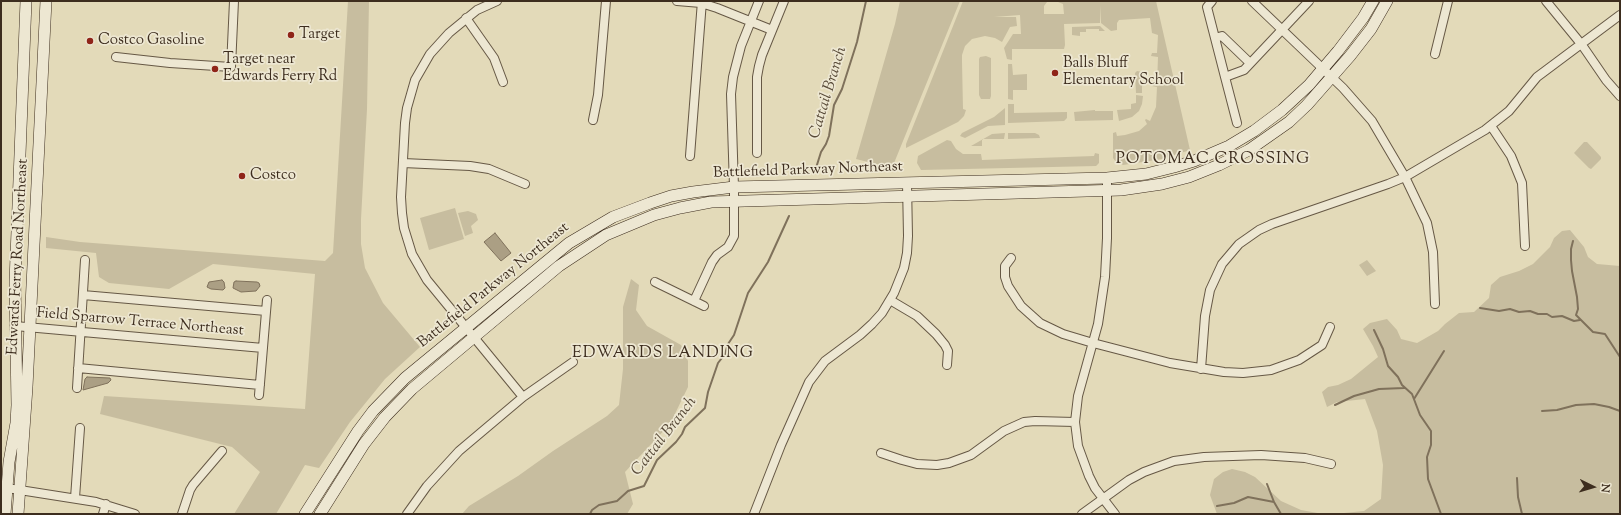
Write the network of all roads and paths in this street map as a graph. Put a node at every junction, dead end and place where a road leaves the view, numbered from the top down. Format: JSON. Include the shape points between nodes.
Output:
{"nodes":[{"id":1,"x":26,"y":1,"type":"edge"},
{"id":2,"x":46,"y":1,"type":"edge"},
{"id":3,"x":234,"y":1,"type":"edge"},
{"id":4,"x":497,"y":1,"type":"edge"},
{"id":5,"x":606,"y":1,"type":"edge"},
{"id":6,"x":677,"y":1,"type":"edge"},
{"id":7,"x":759,"y":1,"type":"edge"},
{"id":8,"x":784,"y":1,"type":"edge"},
{"id":9,"x":1252,"y":1,"type":"edge"},
{"id":10,"x":1309,"y":1,"type":"edge"},
{"id":11,"x":1373,"y":1,"type":"edge"},
{"id":12,"x":1387,"y":1,"type":"edge"},
{"id":13,"x":1448,"y":1,"type":"edge"},
{"id":14,"x":1546,"y":1,"type":"edge"},
{"id":15,"x":702,"y":2,"type":"edge"},
{"id":16,"x":1208,"y":3,"type":"edge"},
{"id":17,"x":1620,"y":15,"type":"edge"},
{"id":18,"x":466,"y":18,"type":"junction"},
{"id":19,"x":751,"y":22,"type":"junction"},
{"id":20,"x":1282,"y":29,"type":"junction"},
{"id":21,"x":772,"y":30,"type":"junction"},
{"id":22,"x":1214,"y":38,"type":"junction"},
{"id":23,"x":1582,"y":45,"type":"junction"},
{"id":24,"x":1435,"y":54,"type":"dead end"},
{"id":25,"x":116,"y":57,"type":"dead end"},
{"id":26,"x":1250,"y":63,"type":"junction"},
{"id":27,"x":1323,"y":69,"type":"junction"},
{"id":28,"x":1225,"y":77,"type":"junction"},
{"id":29,"x":1332,"y":78,"type":"junction"},
{"id":30,"x":503,"y":82,"type":"dead end"},
{"id":31,"x":1620,"y":96,"type":"edge"},
{"id":32,"x":593,"y":120,"type":"dead end"},
{"id":33,"x":1237,"y":123,"type":"dead end"},
{"id":34,"x":1492,"y":126,"type":"junction"},
{"id":35,"x":757,"y":153,"type":"dead end"},
{"id":36,"x":690,"y":156,"type":"dead end"},
{"id":37,"x":403,"y":163,"type":"junction"},
{"id":38,"x":1405,"y":177,"type":"junction"},
{"id":39,"x":1106,"y":178,"type":"junction"},
{"id":40,"x":907,"y":183,"type":"junction"},
{"id":41,"x":525,"y":184,"type":"dead end"},
{"id":42,"x":734,"y":187,"type":"junction"},
{"id":43,"x":1106,"y":190,"type":"junction"},
{"id":44,"x":907,"y":196,"type":"junction"},
{"id":45,"x":735,"y":200,"type":"junction"},
{"id":46,"x":1525,"y":246,"type":"dead end"},
{"id":47,"x":1011,"y":258,"type":"dead end"},
{"id":48,"x":86,"y":260,"type":"dead end"},
{"id":49,"x":655,"y":282,"type":"dead end"},
{"id":50,"x":83,"y":296,"type":"junction"},
{"id":51,"x":267,"y":300,"type":"dead end"},
{"id":52,"x":890,"y":300,"type":"junction"},
{"id":53,"x":694,"y":301,"type":"junction"},
{"id":54,"x":1435,"y":304,"type":"dead end"},
{"id":55,"x":704,"y":306,"type":"dead end"},
{"id":56,"x":266,"y":311,"type":"junction"},
{"id":57,"x":15,"y":326,"type":"junction"},
{"id":58,"x":466,"y":327,"type":"junction"},
{"id":59,"x":1330,"y":327,"type":"dead end"},
{"id":60,"x":30,"y":328,"type":"junction"},
{"id":61,"x":81,"y":332,"type":"junction"},
{"id":62,"x":474,"y":337,"type":"junction"},
{"id":63,"x":1093,"y":343,"type":"junction"},
{"id":64,"x":263,"y":348,"type":"junction"},
{"id":65,"x":573,"y":362,"type":"dead end"},
{"id":66,"x":947,"y":365,"type":"dead end"},
{"id":67,"x":78,"y":368,"type":"junction"},
{"id":68,"x":1201,"y":369,"type":"junction"},
{"id":69,"x":260,"y":385,"type":"junction"},
{"id":70,"x":77,"y":388,"type":"dead end"},
{"id":71,"x":259,"y":396,"type":"dead end"},
{"id":72,"x":524,"y":397,"type":"junction"},
{"id":73,"x":1075,"y":422,"type":"junction"},
{"id":74,"x":80,"y":428,"type":"dead end"},
{"id":75,"x":222,"y":451,"type":"dead end"},
{"id":76,"x":881,"y":453,"type":"dead end"},
{"id":77,"x":1331,"y":464,"type":"dead end"},
{"id":78,"x":7,"y":488,"type":"junction"},
{"id":79,"x":20,"y":490,"type":"junction"},
{"id":80,"x":75,"y":498,"type":"junction"},
{"id":81,"x":1103,"y":499,"type":"junction"},
{"id":82,"x":106,"y":504,"type":"junction"},
{"id":83,"x":5,"y":514,"type":"edge"},
{"id":84,"x":18,"y":514,"type":"edge"},
{"id":85,"x":103,"y":514,"type":"edge"},
{"id":86,"x":135,"y":514,"type":"edge"},
{"id":87,"x":182,"y":514,"type":"edge"},
{"id":88,"x":305,"y":514,"type":"edge"},
{"id":89,"x":320,"y":514,"type":"edge"},
{"id":90,"x":407,"y":514,"type":"edge"},
{"id":91,"x":754,"y":514,"type":"edge"},
{"id":92,"x":1082,"y":514,"type":"edge"},
{"id":93,"x":1115,"y":514,"type":"edge"}],
"edges":[{"from":1,"to":57,"type":"main road","name":"Edwards Ferry Road Northeast"},
{"from":2,"to":60,"type":"main road","name":"Edwards Ferry Road Northeast"},
{"from":3,"to":25,"type":"street","via":[[231,67]]},
{"from":4,"to":18,"type":"street"},
{"from":5,"to":32,"type":"street","via":[[598,95]]},
{"from":6,"to":15,"type":"street"},
{"from":7,"to":19,"type":"street"},
{"from":8,"to":21,"type":"street"},
{"from":9,"to":20,"type":"street"},
{"from":10,"to":20,"type":"street"},
{"from":11,"to":27,"type":"main road","name":"Battlefield Parkway Northeast","via":[[1353,33]]},
{"from":12,"to":29,"type":"main road","name":"Battlefield Parkway Northeast","via":[[1361,43]]},
{"from":13,"to":24,"type":"street"},
{"from":14,"to":23,"type":"street"},
{"from":15,"to":19,"type":"street"},
{"from":15,"to":36,"type":"street"},
{"from":16,"to":22,"type":"street"},
{"from":17,"to":23,"type":"street"},
{"from":18,"to":30,"type":"street","via":[[494,58]]},
{"from":18,"to":37,"type":"street","via":[[430,54],[415,80],[407,108]]},
{"from":19,"to":21,"type":"street"},
{"from":19,"to":42,"type":"street","via":[[736,62],[731,94]]},
{"from":20,"to":26,"type":"street"},
{"from":20,"to":27,"type":"street"},
{"from":21,"to":35,"type":"street","via":[[762,55],[757,78]]},
{"from":22,"to":26,"type":"street","via":[[1222,36]]},
{"from":22,"to":28,"type":"street"},
{"from":23,"to":31,"type":"street","via":[[1602,76]]},
{"from":23,"to":34,"type":"street","via":[[1537,77],[1509,111]]},
{"from":26,"to":28,"type":"street","via":[[1244,70]]},
{"from":27,"to":29,"type":"street"},
{"from":27,"to":39,"type":"main road","name":"Battlefield Parkway Northeast","via":[[1274,117],[1229,146],[1174,167],[1146,174]]},
{"from":28,"to":33,"type":"street"},
{"from":29,"to":38,"type":"street","via":[[1372,121]]},
{"from":29,"to":43,"type":"main road","name":"Battlefield Parkway Northeast","via":[[1289,122],[1235,158],[1177,180],[1140,188]]},
{"from":34,"to":38,"type":"street"},
{"from":34,"to":46,"type":"street","via":[[1511,156],[1522,183]]},
{"from":37,"to":41,"type":"street","via":[[488,169]]},
{"from":37,"to":58,"type":"street","via":[[402,213],[412,254],[427,280]]},
{"from":38,"to":54,"type":"street","via":[[1422,210],[1431,237]]},
{"from":38,"to":68,"type":"street","via":[[1272,224],[1239,244],[1222,264],[1210,290],[1205,316]]},
{"from":39,"to":40,"type":"main road","name":"Battlefield Parkway Northeast"},
{"from":39,"to":43,"type":"street"},
{"from":40,"to":42,"type":"main road","name":"Battlefield Parkway Northeast"},
{"from":40,"to":44,"type":"street"},
{"from":42,"to":45,"type":"street"},
{"from":42,"to":58,"type":"main road","name":"Battlefield Parkway Northeast","via":[[671,196],[634,208],[598,225],[569,243]]},
{"from":43,"to":44,"type":"main road","name":"Battlefield Parkway Northeast"},
{"from":43,"to":63,"type":"street","via":[[1105,277]]},
{"from":44,"to":45,"type":"main road","name":"Battlefield Parkway Northeast"},
{"from":44,"to":52,"type":"street","via":[[907,253],[899,281]]},
{"from":45,"to":53,"type":"street","via":[[734,236],[728,248],[712,262]]},
{"from":45,"to":62,"type":"main road","name":"Battlefield Parkway Northeast","via":[[698,204],[666,212],[606,235],[560,266]]},
{"from":47,"to":63,"type":"street","via":[[1005,266],[1005,277],[1021,306],[1040,323]]},
{"from":48,"to":50,"type":"street"},
{"from":49,"to":53,"type":"street"},
{"from":50,"to":56,"type":"street"},
{"from":50,"to":61,"type":"street"},
{"from":51,"to":56,"type":"street"},
{"from":52,"to":66,"type":"street","via":[[917,316],[936,334],[948,351]]},
{"from":52,"to":91,"type":"street","via":[[872,324],[826,361],[809,382]]},
{"from":53,"to":55,"type":"street"},
{"from":56,"to":64,"type":"street"},
{"from":57,"to":60,"type":"street","name":"Field Sparrow Terrace Northeast"},
{"from":57,"to":78,"type":"main road","name":"Edwards Ferry Road Northeast","via":[[17,411]]},
{"from":58,"to":62,"type":"street"},
{"from":58,"to":88,"type":"main road","name":"Battlefield Parkway Northeast","via":[[405,378],[373,411],[342,454]]},
{"from":59,"to":68,"type":"street","via":[[1322,345],[1285,366],[1243,373]]},
{"from":60,"to":61,"type":"street","name":"Field Sparrow Terrace Northeast"},
{"from":60,"to":79,"type":"main road","name":"Edwards Ferry Road Northeast"},
{"from":61,"to":64,"type":"street","name":"Field Sparrow Terrace Northeast"},
{"from":61,"to":67,"type":"street"},
{"from":62,"to":72,"type":"street"},
{"from":62,"to":89,"type":"main road","name":"Battlefield Parkway Northeast","via":[[412,389],[385,417],[364,444]]},
{"from":63,"to":68,"type":"street"},
{"from":63,"to":73,"type":"street","via":[[1078,396]]},
{"from":64,"to":69,"type":"street"},
{"from":65,"to":72,"type":"street"},
{"from":67,"to":69,"type":"street"},
{"from":67,"to":70,"type":"street"},
{"from":69,"to":71,"type":"street"},
{"from":72,"to":90,"type":"street","via":[[459,451],[427,486]]},
{"from":73,"to":76,"type":"street","via":[[1024,422],[1004,431],[971,455],[949,463],[917,464]]},
{"from":73,"to":81,"type":"street","via":[[1083,463]]},
{"from":74,"to":80,"type":"street"},
{"from":75,"to":87,"type":"street","via":[[193,485]]},
{"from":77,"to":81,"type":"street","via":[[1261,455],[1190,458],[1160,465],[1144,472]]},
{"from":78,"to":79,"type":"street"},
{"from":78,"to":83,"type":"main road","name":"Edwards Ferry Road Northeast"},
{"from":79,"to":80,"type":"street"},
{"from":79,"to":84,"type":"main road","name":"Edwards Ferry Road Northeast"},
{"from":80,"to":82,"type":"street"},
{"from":81,"to":92,"type":"street"},
{"from":81,"to":93,"type":"street"},
{"from":82,"to":85,"type":"street"},
{"from":82,"to":86,"type":"street"}]}
